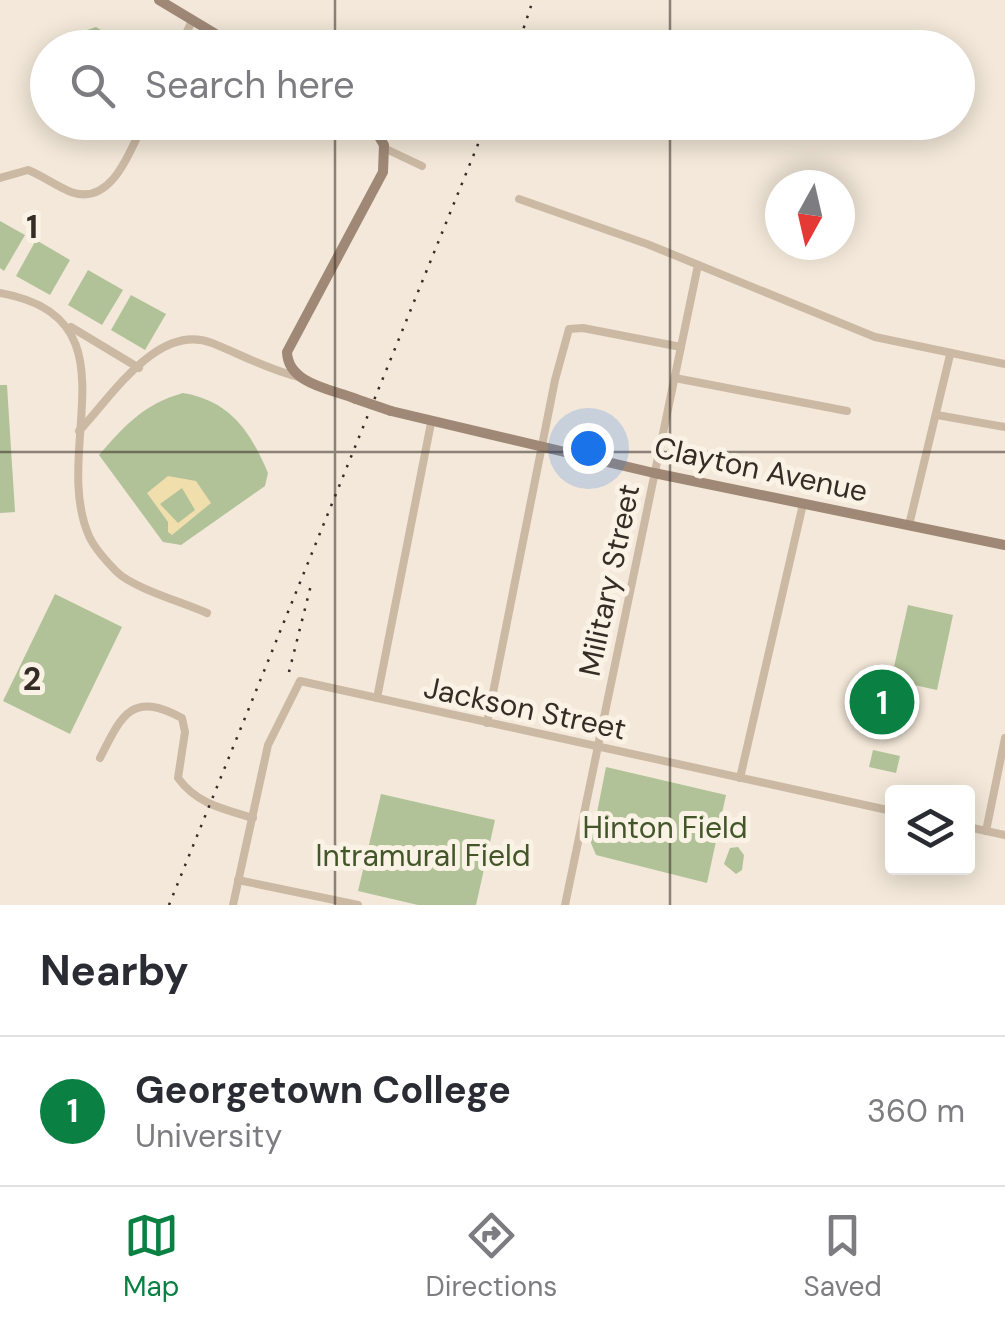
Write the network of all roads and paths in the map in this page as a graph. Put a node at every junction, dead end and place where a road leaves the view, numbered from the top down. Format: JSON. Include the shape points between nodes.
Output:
{"nodes":[{"id":1,"x":160,"y":0,"type":"edge"},
{"id":2,"x":192,"y":20,"type":"junction"},
{"id":3,"x":188,"y":30,"type":"edge"},
{"id":4,"x":208,"y":30,"type":"edge"},
{"id":5,"x":135,"y":140,"type":"edge"},
{"id":6,"x":380,"y":140,"type":"edge"},
{"id":7,"x":384,"y":148,"type":"junction"},
{"id":8,"x":422,"y":166,"type":"dead end"},
{"id":9,"x":0,"y":178,"type":"edge"},
{"id":10,"x":520,"y":200,"type":"dead end"},
{"id":11,"x":698,"y":265,"type":"junction"},
{"id":12,"x":0,"y":293,"type":"edge"},
{"id":13,"x":71,"y":327,"type":"junction"},
{"id":14,"x":682,"y":347,"type":"junction"},
{"id":15,"x":950,"y":355,"type":"junction"},
{"id":16,"x":1005,"y":364,"type":"edge"},
{"id":17,"x":139,"y":368,"type":"junction"},
{"id":18,"x":300,"y":377,"type":"junction"},
{"id":19,"x":675,"y":378,"type":"junction"},
{"id":20,"x":847,"y":410,"type":"dead end"},
{"id":21,"x":937,"y":415,"type":"junction"},
{"id":22,"x":430,"y":423,"type":"junction"},
{"id":23,"x":1005,"y":426,"type":"edge"},
{"id":24,"x":78,"y":431,"type":"junction"},
{"id":25,"x":543,"y":448,"type":"junction"},
{"id":26,"x":654,"y":473,"type":"junction"},
{"id":27,"x":803,"y":504,"type":"junction"},
{"id":28,"x":909,"y":525,"type":"junction"},
{"id":29,"x":1005,"y":545,"type":"edge"},
{"id":30,"x":208,"y":613,"type":"dead end"},
{"id":31,"x":376,"y":698,"type":"junction"},
{"id":32,"x":487,"y":723,"type":"junction"},
{"id":33,"x":1005,"y":738,"type":"edge"},
{"id":34,"x":598,"y":747,"type":"junction"},
{"id":35,"x":100,"y":758,"type":"dead end"},
{"id":36,"x":740,"y":778,"type":"junction"},
{"id":37,"x":885,"y":809,"type":"edge"},
{"id":38,"x":252,"y":818,"type":"junction"},
{"id":39,"x":975,"y":829,"type":"edge"},
{"id":40,"x":986,"y":831,"type":"junction"},
{"id":41,"x":1005,"y":835,"type":"edge"},
{"id":42,"x":238,"y":880,"type":"junction"},
{"id":43,"x":291,"y":891,"type":"junction"},
{"id":44,"x":334,"y":903,"type":"edge"},
{"id":45,"x":233,"y":905,"type":"edge"},
{"id":46,"x":288,"y":905,"type":"edge"},
{"id":47,"x":358,"y":905,"type":"edge"},
{"id":48,"x":565,"y":905,"type":"edge"}],
"edges":[{"from":1,"to":2,"type":"street"},
{"from":2,"to":3,"type":"street"},
{"from":2,"to":4,"type":"street"},
{"from":5,"to":9,"type":"street","via":[[117,176],[93,192],[70,191],[28,170]]},
{"from":6,"to":7,"type":"street"},
{"from":7,"to":8,"type":"street"},
{"from":7,"to":18,"type":"street","name":"Clayton Avenue","via":[[380,180],[295,334],[287,361]]},
{"from":10,"to":11,"type":"street"},
{"from":11,"to":14,"type":"street","name":"Military Street"},
{"from":11,"to":15,"type":"street","via":[[875,337]]},
{"from":12,"to":13,"type":"street"},
{"from":13,"to":17,"type":"street"},
{"from":13,"to":24,"type":"street","via":[[84,366]]},
{"from":14,"to":19,"type":"street","name":"Military Street"},
{"from":14,"to":25,"type":"street","via":[[572,328]]},
{"from":15,"to":16,"type":"street"},
{"from":15,"to":21,"type":"street"},
{"from":17,"to":18,"type":"street","via":[[172,341],[192,338]]},
{"from":17,"to":24,"type":"street"},
{"from":18,"to":22,"type":"street","name":"Clayton Avenue","bridge":true},
{"from":19,"to":20,"type":"street"},
{"from":19,"to":26,"type":"street","name":"Military Street"},
{"from":21,"to":23,"type":"street"},
{"from":21,"to":28,"type":"street"},
{"from":22,"to":25,"type":"street","name":"Clayton Avenue"},
{"from":22,"to":31,"type":"street"},
{"from":24,"to":30,"type":"street","via":[[90,536],[120,576]]},
{"from":25,"to":26,"type":"street","name":"Clayton Avenue"},
{"from":25,"to":32,"type":"street"},
{"from":26,"to":27,"type":"street","name":"Clayton Avenue"},
{"from":26,"to":34,"type":"street","name":"Military Street"},
{"from":27,"to":28,"type":"street","name":"Clayton Avenue"},
{"from":27,"to":36,"type":"street"},
{"from":28,"to":29,"type":"street","name":"Clayton Avenue"},
{"from":31,"to":32,"type":"street","name":"Jackson Street"},
{"from":31,"to":38,"type":"street","name":"Jackson Street","via":[[300,681],[268,744]]},
{"from":32,"to":34,"type":"street","name":"Jackson Street"},
{"from":33,"to":40,"type":"street"},
{"from":34,"to":36,"type":"street","name":"Jackson Street"},
{"from":34,"to":48,"type":"street","name":"Military Street"},
{"from":35,"to":38,"type":"street","via":[[127,714],[154,704],[182,718],[178,778],[187,790],[208,805]]},
{"from":36,"to":37,"type":"street","name":"Jackson Street"},
{"from":38,"to":42,"type":"street"},
{"from":39,"to":40,"type":"street"},
{"from":40,"to":41,"type":"street"},
{"from":42,"to":43,"type":"street"},
{"from":42,"to":45,"type":"street"},
{"from":43,"to":44,"type":"street"},
{"from":43,"to":46,"type":"street"},
{"from":44,"to":47,"type":"street"}]}
